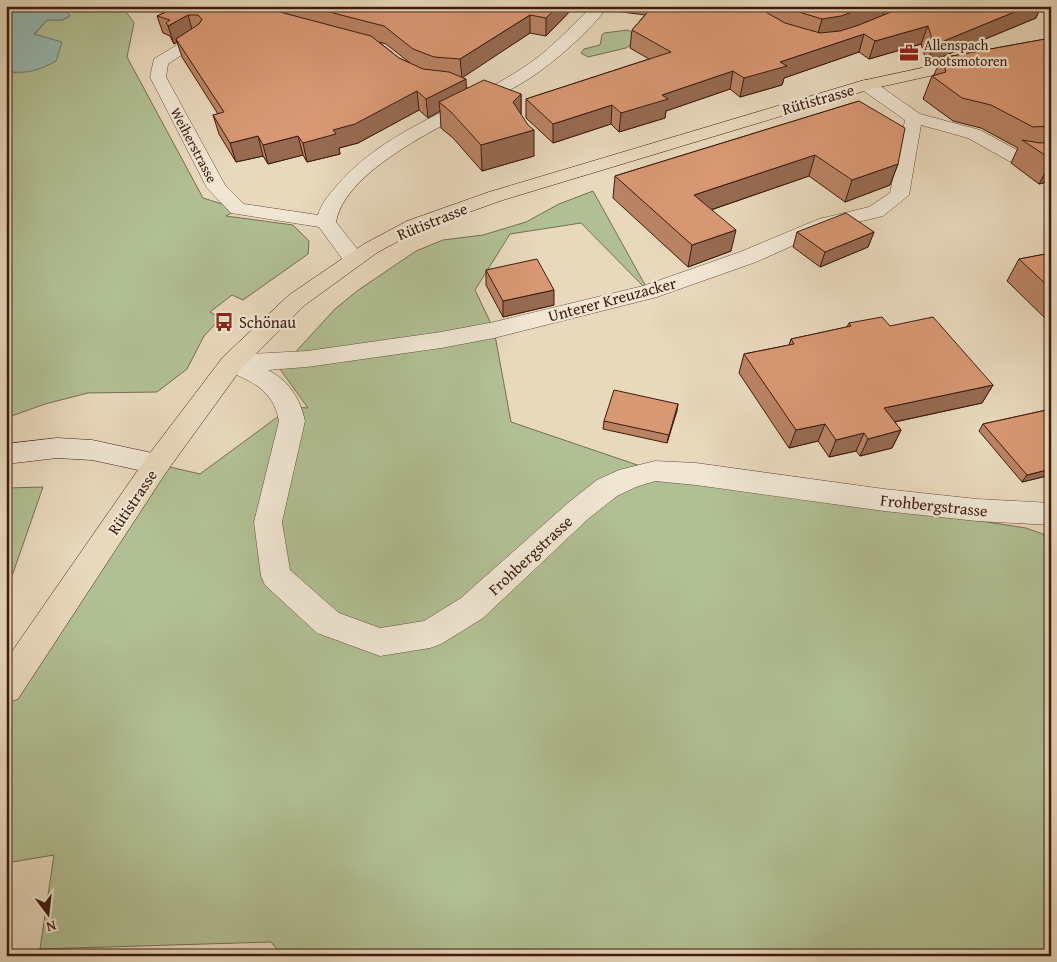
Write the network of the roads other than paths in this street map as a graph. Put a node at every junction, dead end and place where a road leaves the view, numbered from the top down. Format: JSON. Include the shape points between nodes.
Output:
{"nodes":[{"id":1,"x":600,"y":6,"type":"edge"},
{"id":2,"x":198,"y":38,"type":"edge"},
{"id":3,"x":989,"y":58,"type":"edge"},
{"id":4,"x":867,"y":84,"type":"junction"},
{"id":5,"x":477,"y":86,"type":"edge"},
{"id":6,"x":496,"y":91,"type":"junction"},
{"id":7,"x":914,"y":118,"type":"junction"},
{"id":8,"x":1051,"y":156,"type":"edge"},
{"id":9,"x":326,"y":222,"type":"junction"},
{"id":10,"x":354,"y":259,"type":"junction"},
{"id":11,"x":232,"y":363,"type":"junction"},
{"id":12,"x":6,"y":454,"type":"edge"},
{"id":13,"x":157,"y":464,"type":"junction"},
{"id":14,"x":1051,"y":514,"type":"edge"},
{"id":15,"x":6,"y":688,"type":"edge"}],
"edges":[{"from":1,"to":6,"type":"street","via":[[554,54]]},
{"from":2,"to":9,"type":"street","name":"Weiherstrasse","via":[[160,62],[158,77],[217,188],[238,209]]},
{"from":3,"to":4,"type":"main road","name":"Rütistrasse"},
{"from":4,"to":7,"type":"street"},
{"from":4,"to":10,"type":"main road","name":"Rütistrasse","via":[[496,196],[414,225]]},
{"from":5,"to":6,"type":"street"},
{"from":6,"to":9,"type":"street","via":[[412,135],[359,172],[331,205]]},
{"from":7,"to":8,"type":"street","via":[[974,134],[1016,157]]},
{"from":7,"to":11,"type":"street","name":"Unterer Kreuzacker","via":[[899,195],[876,212],[826,224],[748,257],[649,292],[494,330],[307,359]]},
{"from":9,"to":10,"type":"street"},
{"from":10,"to":11,"type":"main road","name":"Rütistrasse","via":[[297,300]]},
{"from":11,"to":13,"type":"main road","name":"Rütistrasse"},
{"from":11,"to":14,"type":"street","name":"Frohbergstrasse","via":[[262,376],[280,391],[291,407],[292,421],[268,522],[276,576],[328,623],[380,642],[430,634],[472,608],[607,488],[654,471],[940,506]]},
{"from":12,"to":13,"type":"street","via":[[57,448],[92,450]]},
{"from":13,"to":15,"type":"main road","name":"Rütistrasse"}]}
